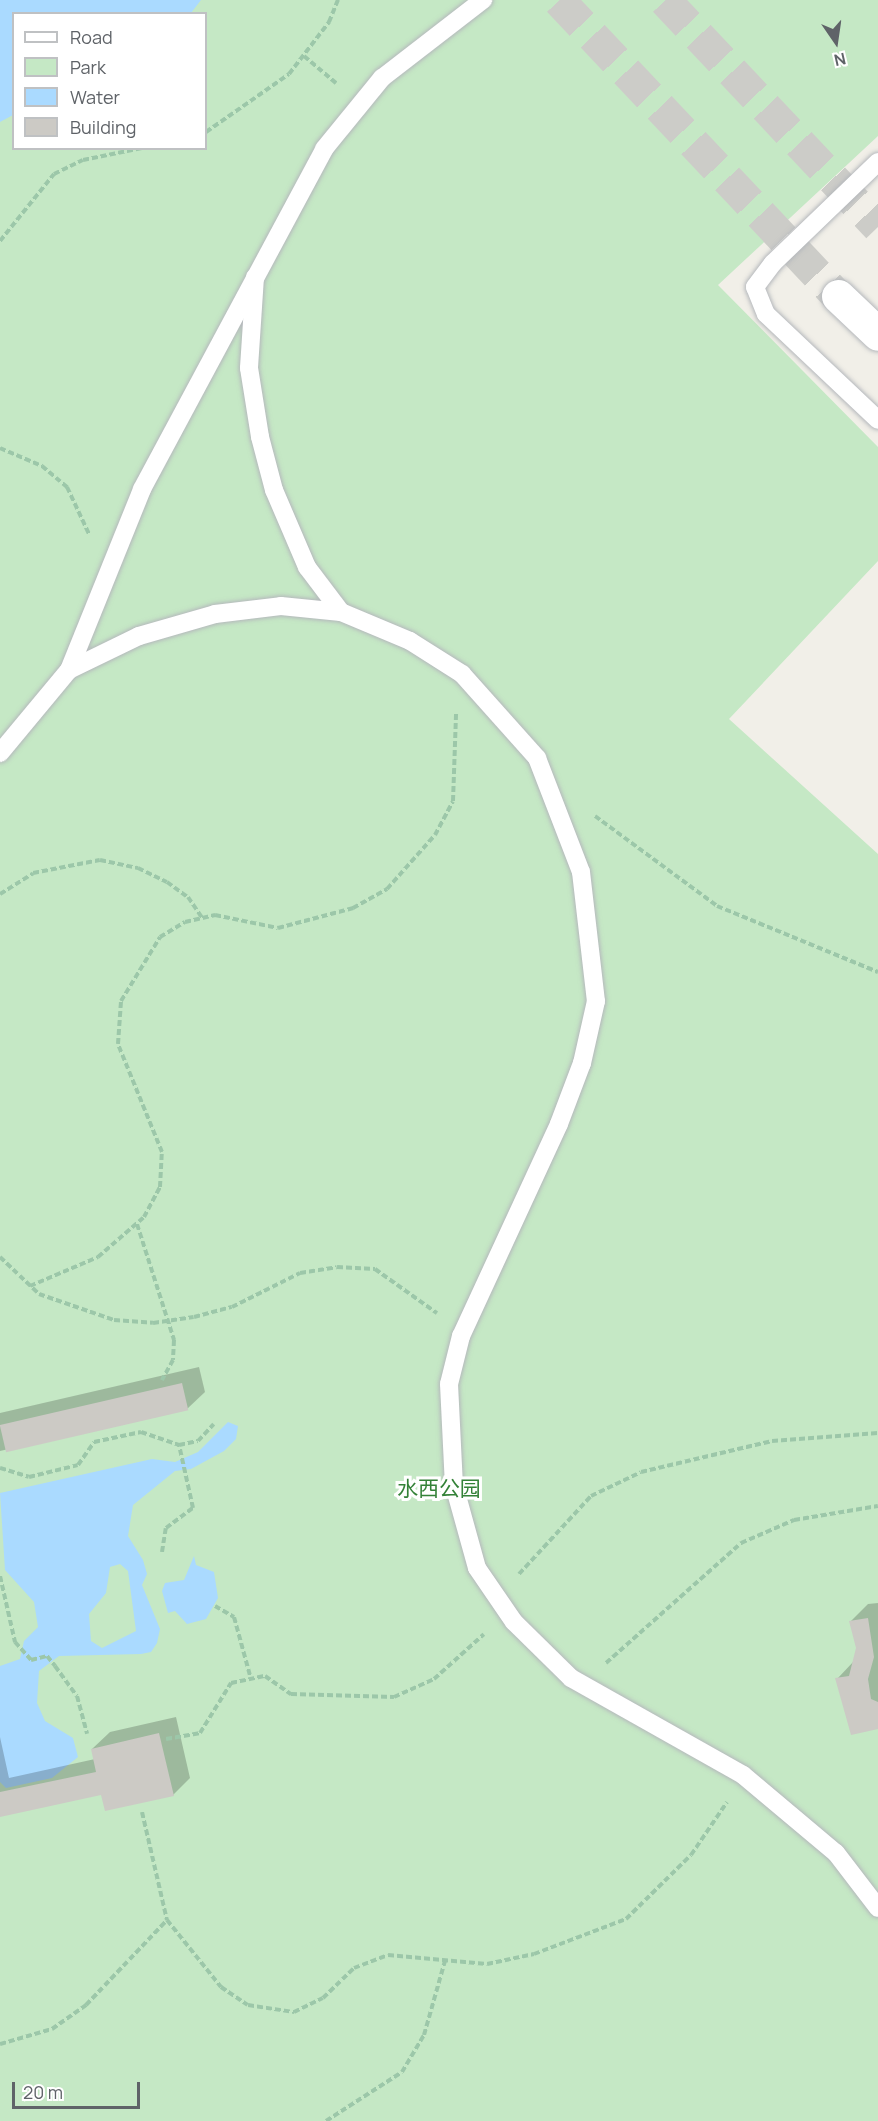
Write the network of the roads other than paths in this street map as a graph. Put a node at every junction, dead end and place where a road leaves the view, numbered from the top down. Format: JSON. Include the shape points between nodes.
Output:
{"nodes":[{"id":1,"x":483,"y":0,"type":"edge"},
{"id":2,"x":878,"y":162,"type":"edge"},
{"id":3,"x":255,"y":269,"type":"junction"},
{"id":4,"x":838,"y":296,"type":"tunnel mouth"},
{"id":5,"x":878,"y":334,"type":"edge"},
{"id":6,"x":878,"y":420,"type":"edge"},
{"id":7,"x":341,"y":612,"type":"junction"},
{"id":8,"x":69,"y":670,"type":"junction"},
{"id":9,"x":0,"y":753,"type":"edge"},
{"id":10,"x":878,"y":1908,"type":"edge"}],
"edges":[{"from":1,"to":3,"type":"lane","via":[[421,43],[360,103],[324,149]]},
{"from":2,"to":6,"type":"lane","via":[[772,263],[755,287],[766,314]]},
{"from":3,"to":7,"type":"lane","via":[[249,368],[260,437],[274,490],[307,567]]},
{"from":3,"to":8,"type":"lane","via":[[141,489]]},
{"from":4,"to":5,"type":"main road"},
{"from":7,"to":8,"type":"lane","via":[[281,606],[215,614],[139,636]]},
{"from":7,"to":10,"type":"lane","via":[[410,641],[448,665],[506,717],[546,778],[581,872],[596,1001],[582,1063],[560,1124],[461,1336],[449,1384],[453,1473],[477,1568],[507,1613],[583,1685],[743,1775],[836,1854]]},
{"from":8,"to":9,"type":"lane"}]}
